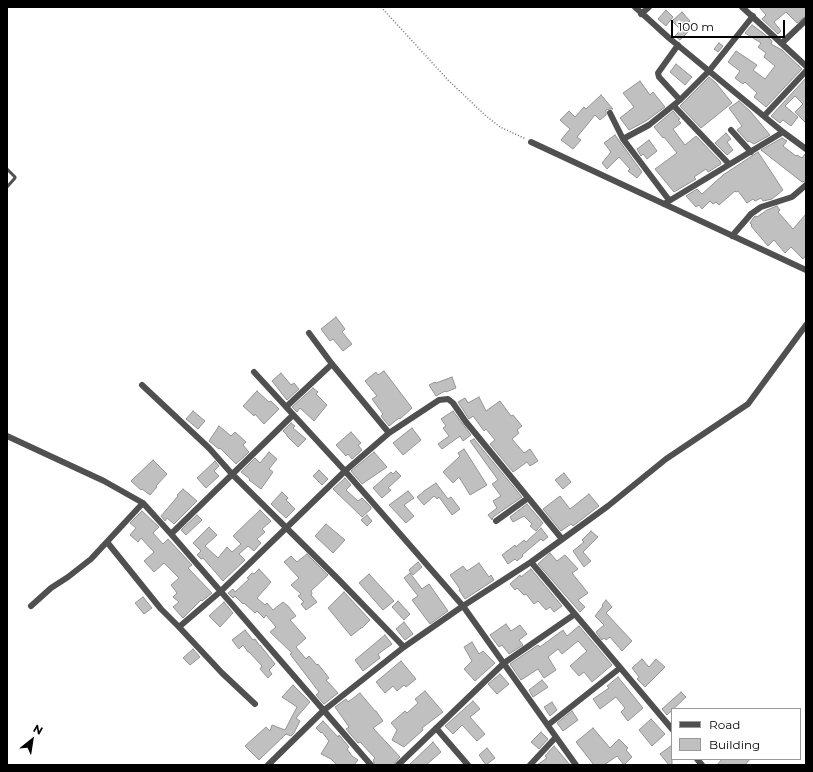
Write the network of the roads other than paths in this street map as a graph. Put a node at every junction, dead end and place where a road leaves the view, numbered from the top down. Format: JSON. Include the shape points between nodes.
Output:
{"nodes":[{"id":1,"x":635,"y":7,"type":"edge"},
{"id":2,"x":649,"y":7,"type":"edge"},
{"id":3,"x":742,"y":7,"type":"edge"},
{"id":4,"x":641,"y":14,"type":"junction"},
{"id":5,"x":753,"y":16,"type":"junction"},
{"id":6,"x":806,"y":20,"type":"edge"},
{"id":7,"x":782,"y":43,"type":"junction"},
{"id":8,"x":678,"y":46,"type":"junction"},
{"id":9,"x":806,"y":66,"type":"edge"},
{"id":10,"x":709,"y":70,"type":"junction"},
{"id":11,"x":806,"y":71,"type":"edge"},
{"id":12,"x":680,"y":100,"type":"junction"},
{"id":13,"x":674,"y":106,"type":"junction"},
{"id":14,"x":610,"y":113,"type":"dead end"},
{"id":15,"x":764,"y":116,"type":"junction"},
{"id":16,"x":731,"y":130,"type":"dead end"},
{"id":17,"x":783,"y":132,"type":"junction"},
{"id":18,"x":623,"y":139,"type":"junction"},
{"id":19,"x":531,"y":142,"type":"road end"},
{"id":20,"x":806,"y":149,"type":"edge"},
{"id":21,"x":751,"y":152,"type":"junction"},
{"id":22,"x":729,"y":164,"type":"junction"},
{"id":23,"x":7,"y":169,"type":"edge"},
{"id":24,"x":806,"y":185,"type":"edge"},
{"id":25,"x":7,"y":187,"type":"edge"},
{"id":26,"x":666,"y":202,"type":"junction"},
{"id":27,"x":732,"y":236,"type":"junction"},
{"id":28,"x":805,"y":269,"type":"edge"},
{"id":29,"x":806,"y":326,"type":"edge"},
{"id":30,"x":309,"y":333,"type":"dead end"},
{"id":31,"x":332,"y":364,"type":"junction"},
{"id":32,"x":254,"y":372,"type":"dead end"},
{"id":33,"x":142,"y":385,"type":"dead end"},
{"id":34,"x":286,"y":407,"type":"junction"},
{"id":35,"x":293,"y":415,"type":"junction"},
{"id":36,"x":389,"y":433,"type":"junction"},
{"id":37,"x":7,"y":436,"type":"edge"},
{"id":38,"x":345,"y":471,"type":"junction"},
{"id":39,"x":232,"y":474,"type":"junction"},
{"id":40,"x":528,"y":498,"type":"junction"},
{"id":41,"x":143,"y":503,"type":"junction"},
{"id":42,"x":496,"y":521,"type":"dead end"},
{"id":43,"x":286,"y":527,"type":"junction"},
{"id":44,"x":171,"y":534,"type":"junction"},
{"id":45,"x":562,"y":539,"type":"junction"},
{"id":46,"x":107,"y":542,"type":"junction"},
{"id":47,"x":532,"y":562,"type":"junction"},
{"id":48,"x":221,"y":591,"type":"junction"},
{"id":49,"x":31,"y":606,"type":"dead end"},
{"id":50,"x":462,"y":606,"type":"junction"},
{"id":51,"x":575,"y":614,"type":"junction"},
{"id":52,"x":179,"y":626,"type":"junction"},
{"id":53,"x":404,"y":647,"type":"junction"},
{"id":54,"x":504,"y":663,"type":"junction"},
{"id":55,"x":620,"y":668,"type":"junction"},
{"id":56,"x":255,"y":704,"type":"dead end"},
{"id":57,"x":323,"y":710,"type":"junction"},
{"id":58,"x":548,"y":725,"type":"junction"},
{"id":59,"x":436,"y":728,"type":"junction"},
{"id":60,"x":671,"y":728,"type":"edge"},
{"id":61,"x":556,"y":737,"type":"junction"},
{"id":62,"x":268,"y":765,"type":"edge"},
{"id":63,"x":371,"y":765,"type":"edge"},
{"id":64,"x":398,"y":765,"type":"edge"},
{"id":65,"x":468,"y":765,"type":"edge"},
{"id":66,"x":530,"y":765,"type":"edge"},
{"id":67,"x":576,"y":765,"type":"edge"}],
"edges":[{"from":1,"to":4,"type":"street"},
{"from":2,"to":4,"type":"street"},
{"from":3,"to":5,"type":"street"},
{"from":4,"to":8,"type":"street"},
{"from":5,"to":7,"type":"street"},
{"from":5,"to":10,"type":"street"},
{"from":6,"to":7,"type":"street"},
{"from":7,"to":9,"type":"street"},
{"from":8,"to":10,"type":"street"},
{"from":8,"to":12,"type":"street","via":[[658,73]]},
{"from":10,"to":12,"type":"street"},
{"from":10,"to":15,"type":"street"},
{"from":11,"to":15,"type":"street"},
{"from":12,"to":13,"type":"street"},
{"from":13,"to":18,"type":"street"},
{"from":13,"to":22,"type":"street"},
{"from":14,"to":18,"type":"street"},
{"from":15,"to":17,"type":"street"},
{"from":16,"to":21,"type":"street"},
{"from":17,"to":20,"type":"street"},
{"from":17,"to":21,"type":"street"},
{"from":18,"to":26,"type":"street"},
{"from":19,"to":26,"type":"street"},
{"from":21,"to":22,"type":"street"},
{"from":22,"to":26,"type":"street"},
{"from":23,"to":25,"type":"lane","via":[[15,178]]},
{"from":24,"to":27,"type":"street","via":[[792,197],[761,207]]},
{"from":26,"to":27,"type":"street"},
{"from":27,"to":28,"type":"street"},
{"from":29,"to":45,"type":"street","via":[[748,404],[666,459]]},
{"from":30,"to":31,"type":"street"},
{"from":31,"to":34,"type":"street"},
{"from":31,"to":36,"type":"street"},
{"from":32,"to":34,"type":"street"},
{"from":33,"to":39,"type":"street","via":[[194,433]]},
{"from":34,"to":35,"type":"street"},
{"from":35,"to":38,"type":"street"},
{"from":35,"to":39,"type":"street"},
{"from":36,"to":38,"type":"street"},
{"from":36,"to":40,"type":"street","via":[[439,400],[448,399]]},
{"from":37,"to":41,"type":"street","via":[[104,481]]},
{"from":38,"to":43,"type":"street"},
{"from":38,"to":50,"type":"street"},
{"from":39,"to":43,"type":"street"},
{"from":39,"to":44,"type":"street"},
{"from":40,"to":42,"type":"street"},
{"from":40,"to":45,"type":"street"},
{"from":41,"to":44,"type":"street"},
{"from":41,"to":46,"type":"street"},
{"from":43,"to":48,"type":"street"},
{"from":43,"to":53,"type":"street"},
{"from":44,"to":48,"type":"street"},
{"from":45,"to":47,"type":"street"},
{"from":46,"to":49,"type":"street","via":[[91,559]]},
{"from":46,"to":52,"type":"street","via":[[161,609]]},
{"from":47,"to":50,"type":"street"},
{"from":47,"to":51,"type":"street"},
{"from":48,"to":52,"type":"street"},
{"from":48,"to":57,"type":"street"},
{"from":50,"to":53,"type":"street"},
{"from":50,"to":54,"type":"street"},
{"from":51,"to":54,"type":"street"},
{"from":51,"to":55,"type":"street"},
{"from":52,"to":56,"type":"street","via":[[222,673]]},
{"from":53,"to":57,"type":"street"},
{"from":54,"to":58,"type":"street"},
{"from":54,"to":59,"type":"street"},
{"from":55,"to":58,"type":"street"},
{"from":55,"to":60,"type":"street"},
{"from":57,"to":62,"type":"street"},
{"from":57,"to":63,"type":"street"},
{"from":58,"to":61,"type":"street"},
{"from":59,"to":64,"type":"street"},
{"from":59,"to":65,"type":"street"},
{"from":61,"to":66,"type":"street"},
{"from":61,"to":67,"type":"street"}]}
